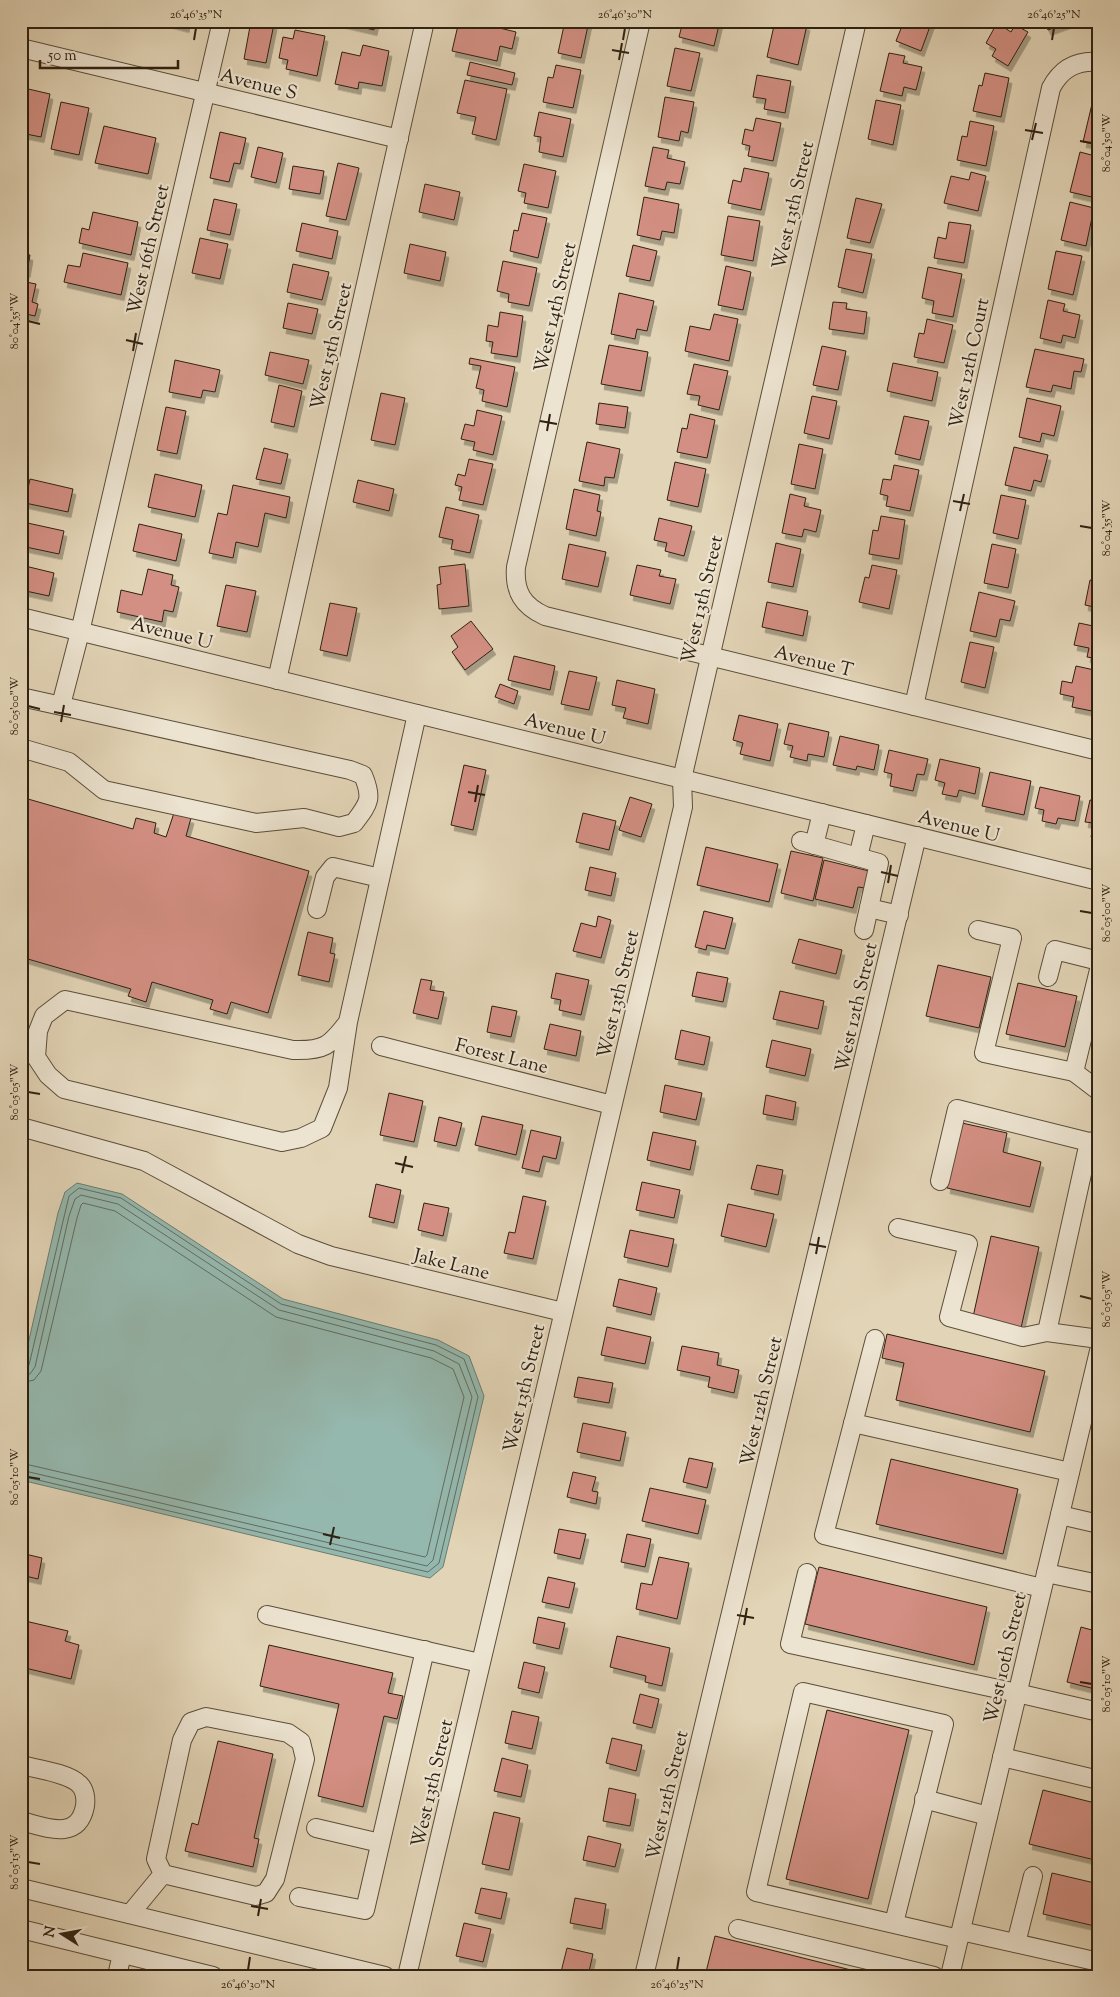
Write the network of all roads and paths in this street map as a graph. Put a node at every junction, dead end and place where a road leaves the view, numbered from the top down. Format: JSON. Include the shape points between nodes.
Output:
{"nodes":[{"id":1,"x":222,"y":21,"type":"edge"},
{"id":2,"x":425,"y":21,"type":"edge"},
{"id":3,"x":641,"y":21,"type":"edge"},
{"id":4,"x":857,"y":21,"type":"edge"},
{"id":5,"x":21,"y":48,"type":"edge"},
{"id":6,"x":1099,"y":62,"type":"edge"},
{"id":7,"x":205,"y":92,"type":"junction"},
{"id":8,"x":399,"y":139,"type":"junction"},
{"id":9,"x":523,"y":602,"type":"joint"},
{"id":10,"x":21,"y":617,"type":"edge"},
{"id":11,"x":80,"y":632,"type":"junction"},
{"id":12,"x":710,"y":657,"type":"junction"},
{"id":13,"x":277,"y":680,"type":"junction"},
{"id":14,"x":21,"y":697,"type":"edge"},
{"id":15,"x":61,"y":705,"type":"junction"},
{"id":16,"x":914,"y":706,"type":"junction"},
{"id":17,"x":417,"y":714,"type":"junction"},
{"id":18,"x":21,"y":748,"type":"edge"},
{"id":19,"x":1099,"y":752,"type":"edge"},
{"id":20,"x":682,"y":779,"type":"junction"},
{"id":21,"x":822,"y":813,"type":"junction"},
{"id":22,"x":866,"y":824,"type":"junction"},
{"id":23,"x":918,"y":836,"type":"junction"},
{"id":24,"x":858,"y":857,"type":"junction"},
{"id":25,"x":380,"y":878,"type":"junction"},
{"id":26,"x":1099,"y":881,"type":"edge"},
{"id":27,"x":869,"y":908,"type":"junction"},
{"id":28,"x":317,"y":909,"type":"dead end"},
{"id":29,"x":898,"y":915,"type":"junction"},
{"id":30,"x":864,"y":930,"type":"dead end"},
{"id":31,"x":978,"y":930,"type":"dead end"},
{"id":32,"x":1099,"y":961,"type":"edge"},
{"id":33,"x":1099,"y":970,"type":"edge"},
{"id":34,"x":1048,"y":977,"type":"dead end"},
{"id":35,"x":348,"y":1022,"type":"junction"},
{"id":36,"x":381,"y":1046,"type":"dead end"},
{"id":37,"x":1074,"y":1072,"type":"junction"},
{"id":38,"x":1099,"y":1091,"type":"edge"},
{"id":39,"x":612,"y":1105,"type":"junction"},
{"id":40,"x":21,"y":1127,"type":"edge"},
{"id":41,"x":1094,"y":1141,"type":"edge"},
{"id":42,"x":940,"y":1181,"type":"dead end"},
{"id":43,"x":898,"y":1228,"type":"dead end"},
{"id":44,"x":563,"y":1312,"type":"junction"},
{"id":45,"x":1047,"y":1332,"type":"junction"},
{"id":46,"x":874,"y":1339,"type":"dead end"},
{"id":47,"x":1099,"y":1339,"type":"edge"},
{"id":48,"x":1099,"y":1351,"type":"edge"},
{"id":49,"x":854,"y":1423,"type":"junction"},
{"id":50,"x":1070,"y":1472,"type":"junction"},
{"id":51,"x":1060,"y":1515,"type":"junction"},
{"id":52,"x":1099,"y":1524,"type":"edge"},
{"id":53,"x":806,"y":1572,"type":"dead end"},
{"id":54,"x":1044,"y":1581,"type":"junction"},
{"id":55,"x":1099,"y":1584,"type":"edge"},
{"id":56,"x":267,"y":1615,"type":"dead end"},
{"id":57,"x":425,"y":1650,"type":"junction"},
{"id":58,"x":480,"y":1663,"type":"junction"},
{"id":59,"x":1017,"y":1693,"type":"junction"},
{"id":60,"x":1099,"y":1712,"type":"edge"},
{"id":61,"x":1002,"y":1757,"type":"junction"},
{"id":62,"x":21,"y":1765,"type":"edge"},
{"id":63,"x":1099,"y":1780,"type":"edge"},
{"id":64,"x":924,"y":1800,"type":"junction"},
{"id":65,"x":988,"y":1816,"type":"junction"},
{"id":66,"x":21,"y":1821,"type":"edge"},
{"id":67,"x":316,"y":1828,"type":"dead end"},
{"id":68,"x":380,"y":1843,"type":"junction"},
{"id":69,"x":163,"y":1874,"type":"junction"},
{"id":70,"x":1033,"y":1876,"type":"dead end"},
{"id":71,"x":21,"y":1888,"type":"edge"},
{"id":72,"x":299,"y":1896,"type":"dead end"},
{"id":73,"x":130,"y":1914,"type":"junction"},
{"id":74,"x":894,"y":1923,"type":"junction"},
{"id":75,"x":21,"y":1929,"type":"edge"},
{"id":76,"x":738,"y":1929,"type":"dead end"},
{"id":77,"x":960,"y":1935,"type":"junction"},
{"id":78,"x":1016,"y":1943,"type":"junction"},
{"id":79,"x":122,"y":1954,"type":"junction"},
{"id":80,"x":1099,"y":1962,"type":"edge"},
{"id":81,"x":154,"y":1969,"type":"edge"},
{"id":82,"x":896,"y":1972,"type":"edge"},
{"id":83,"x":116,"y":1976,"type":"edge"},
{"id":84,"x":213,"y":1976,"type":"edge"},
{"id":85,"x":385,"y":1976,"type":"edge"},
{"id":86,"x":407,"y":1976,"type":"edge"},
{"id":87,"x":644,"y":1976,"type":"edge"},
{"id":88,"x":934,"y":1976,"type":"edge"},
{"id":89,"x":950,"y":1976,"type":"edge"}],
"edges":[{"from":1,"to":7,"type":"street","name":"West 16th Street"},
{"from":2,"to":8,"type":"street","name":"West 15th Street"},
{"from":3,"to":9,"type":"street","name":"West 14th Street","via":[[516,567],[515,580]]},
{"from":4,"to":12,"type":"street","name":"West 13th Street"},
{"from":5,"to":7,"type":"street","name":"Avenue S"},
{"from":6,"to":16,"type":"street","name":"West 12th Court","via":[[1087,60],[1066,68],[1050,88]]},
{"from":7,"to":8,"type":"street","name":"Avenue S"},
{"from":7,"to":11,"type":"street","name":"West 16th Street"},
{"from":8,"to":13,"type":"street","name":"West 15th Street"},
{"from":9,"to":12,"type":"street","name":"Avenue T","via":[[545,616]]},
{"from":10,"to":11,"type":"street","name":"Avenue U"},
{"from":11,"to":13,"type":"street","name":"Avenue U"},
{"from":11,"to":15,"type":"street","name":"West 16th Street"},
{"from":12,"to":16,"type":"street","name":"Avenue T"},
{"from":12,"to":20,"type":"street","name":"West 13th Street"},
{"from":13,"to":17,"type":"street","name":"Avenue U"},
{"from":14,"to":15,"type":"street"},
{"from":15,"to":18,"type":"street","via":[[350,770],[363,775],[370,791],[366,806],[354,823],[339,827],[304,818],[256,823],[104,790],[69,762]]},
{"from":16,"to":19,"type":"street","name":"Avenue T"},
{"from":17,"to":20,"type":"street","name":"Avenue U"},
{"from":17,"to":25,"type":"street"},
{"from":20,"to":21,"type":"street","name":"Avenue U"},
{"from":20,"to":39,"type":"street","name":"West 13th Street","via":[[683,807]]},
{"from":21,"to":22,"type":"street","name":"Avenue U"},
{"from":21,"to":24,"type":"street","via":[[808,843]]},
{"from":22,"to":23,"type":"street","name":"Avenue U"},
{"from":22,"to":24,"type":"street"},
{"from":23,"to":26,"type":"street","name":"Avenue U"},
{"from":23,"to":29,"type":"street","name":"West 12th Street"},
{"from":24,"to":27,"type":"street","via":[[879,863]]},
{"from":25,"to":28,"type":"street","via":[[333,867],[325,877]]},
{"from":25,"to":35,"type":"street"},
{"from":27,"to":29,"type":"street"},
{"from":27,"to":30,"type":"street"},
{"from":29,"to":87,"type":"street","name":"West 12th Street"},
{"from":31,"to":37,"type":"street","via":[[1012,938],[984,1053]]},
{"from":32,"to":34,"type":"street","via":[[1055,950]]},
{"from":33,"to":37,"type":"street"},
{"from":35,"to":35,"type":"street","via":[[335,1040],[315,1050],[294,1050],[64,1000],[44,1016],[38,1032],[36,1057],[64,1090],[282,1142],[322,1128],[338,1088]]},
{"from":36,"to":39,"type":"street","name":"Forest Lane"},
{"from":37,"to":38,"type":"street"},
{"from":39,"to":44,"type":"street","name":"West 13th Street"},
{"from":40,"to":44,"type":"street","name":"Jake Lane","via":[[144,1162],[298,1244],[331,1256]]},
{"from":41,"to":42,"type":"street","via":[[957,1109]]},
{"from":41,"to":45,"type":"street"},
{"from":43,"to":45,"type":"street","via":[[968,1244],[950,1317],[1024,1337]]},
{"from":44,"to":58,"type":"street","name":"West 13th Street"},
{"from":45,"to":47,"type":"street"},
{"from":46,"to":49,"type":"street"},
{"from":48,"to":50,"type":"street","name":"West 10th Street"},
{"from":49,"to":50,"type":"street"},
{"from":49,"to":54,"type":"street","via":[[824,1536]]},
{"from":50,"to":51,"type":"street","name":"West 10th Street"},
{"from":51,"to":52,"type":"street"},
{"from":51,"to":54,"type":"street","name":"West 10th Street"},
{"from":53,"to":59,"type":"street","via":[[790,1644]]},
{"from":54,"to":55,"type":"street"},
{"from":54,"to":59,"type":"street","name":"West 10th Street"},
{"from":56,"to":57,"type":"street"},
{"from":57,"to":58,"type":"street"},
{"from":57,"to":68,"type":"street"},
{"from":58,"to":86,"type":"street","name":"West 13th Street"},
{"from":59,"to":60,"type":"street"},
{"from":59,"to":61,"type":"street","name":"West 10th Street"},
{"from":61,"to":63,"type":"street"},
{"from":61,"to":65,"type":"street","name":"West 10th Street"},
{"from":62,"to":66,"type":"street","via":[[70,1777],[82,1788],[85,1803],[75,1824],[68,1829],[58,1830]]},
{"from":64,"to":65,"type":"street"},
{"from":64,"to":74,"type":"street"},
{"from":64,"to":74,"type":"street","via":[[944,1724],[802,1692],[756,1892]]},
{"from":65,"to":77,"type":"street","name":"West 10th Street"},
{"from":67,"to":68,"type":"street"},
{"from":68,"to":72,"type":"street","via":[[365,1910]]},
{"from":69,"to":69,"type":"street","via":[[256,1896],[266,1893],[275,1879],[306,1759],[301,1742],[288,1734],[206,1717],[191,1722],[182,1740],[156,1859]]},
{"from":69,"to":73,"type":"street"},
{"from":70,"to":78,"type":"street"},
{"from":71,"to":73,"type":"street"},
{"from":73,"to":85,"type":"street"},
{"from":74,"to":77,"type":"street"},
{"from":75,"to":79,"type":"street"},
{"from":76,"to":82,"type":"street"},
{"from":77,"to":78,"type":"street"},
{"from":77,"to":89,"type":"street","name":"West 10th Street"},
{"from":78,"to":80,"type":"street"},
{"from":79,"to":81,"type":"street"},
{"from":79,"to":83,"type":"street"},
{"from":81,"to":84,"type":"street"},
{"from":82,"to":88,"type":"street"}]}
